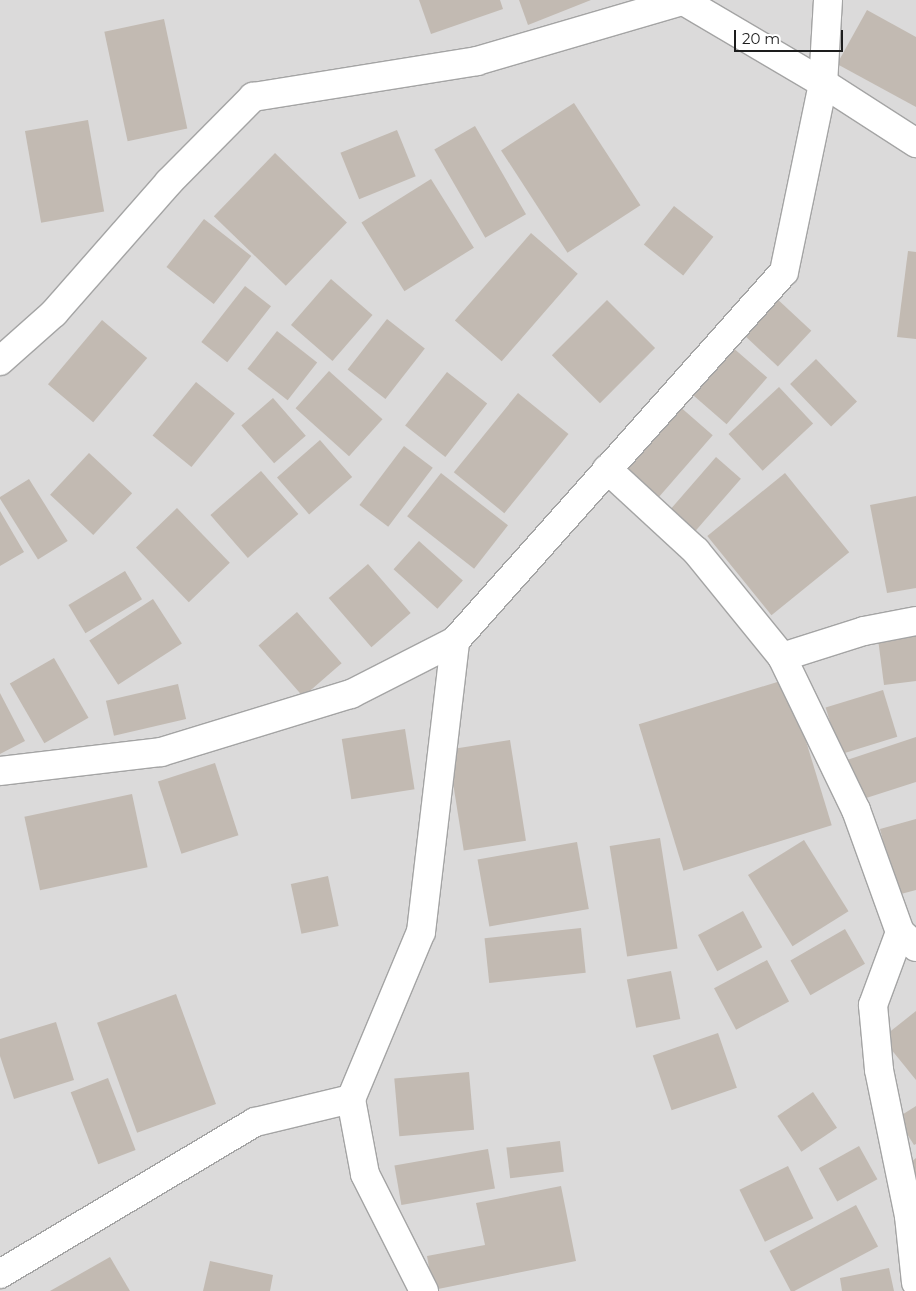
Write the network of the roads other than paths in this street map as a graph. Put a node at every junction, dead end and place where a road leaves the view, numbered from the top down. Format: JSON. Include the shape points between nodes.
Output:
{"nodes":[{"id":1,"x":685,"y":0,"type":"edge"},
{"id":2,"x":828,"y":0,"type":"edge"},
{"id":3,"x":823,"y":83,"type":"junction"},
{"id":4,"x":916,"y":143,"type":"edge"},
{"id":5,"x":0,"y":361,"type":"edge"},
{"id":6,"x":607,"y":469,"type":"junction"},
{"id":7,"x":916,"y":622,"type":"edge"},
{"id":8,"x":455,"y":641,"type":"junction"},
{"id":9,"x":782,"y":657,"type":"junction"},
{"id":10,"x":0,"y":771,"type":"edge"},
{"id":11,"x":908,"y":939,"type":"edge"},
{"id":12,"x":351,"y":1099,"type":"junction"},
{"id":13,"x":0,"y":1274,"type":"edge"},
{"id":14,"x":916,"y":1283,"type":"edge"},
{"id":15,"x":424,"y":1291,"type":"edge"}],
"edges":[{"from":1,"to":3,"type":"street"},
{"from":1,"to":5,"type":"street","via":[[477,61],[253,97],[169,182],[54,313]]},
{"from":2,"to":3,"type":"street"},
{"from":3,"to":4,"type":"street"},
{"from":3,"to":6,"type":"street","via":[[784,272]]},
{"from":6,"to":8,"type":"street"},
{"from":6,"to":9,"type":"street","via":[[696,551]]},
{"from":7,"to":9,"type":"street","via":[[864,631]]},
{"from":8,"to":10,"type":"street","via":[[351,694],[161,752]]},
{"from":8,"to":12,"type":"street","via":[[421,932]]},
{"from":9,"to":11,"type":"street","via":[[856,810]]},
{"from":11,"to":14,"type":"street","via":[[873,1005],[879,1070],[909,1216]]},
{"from":12,"to":13,"type":"street","via":[[255,1122]]},
{"from":12,"to":15,"type":"street","via":[[365,1174]]}]}
